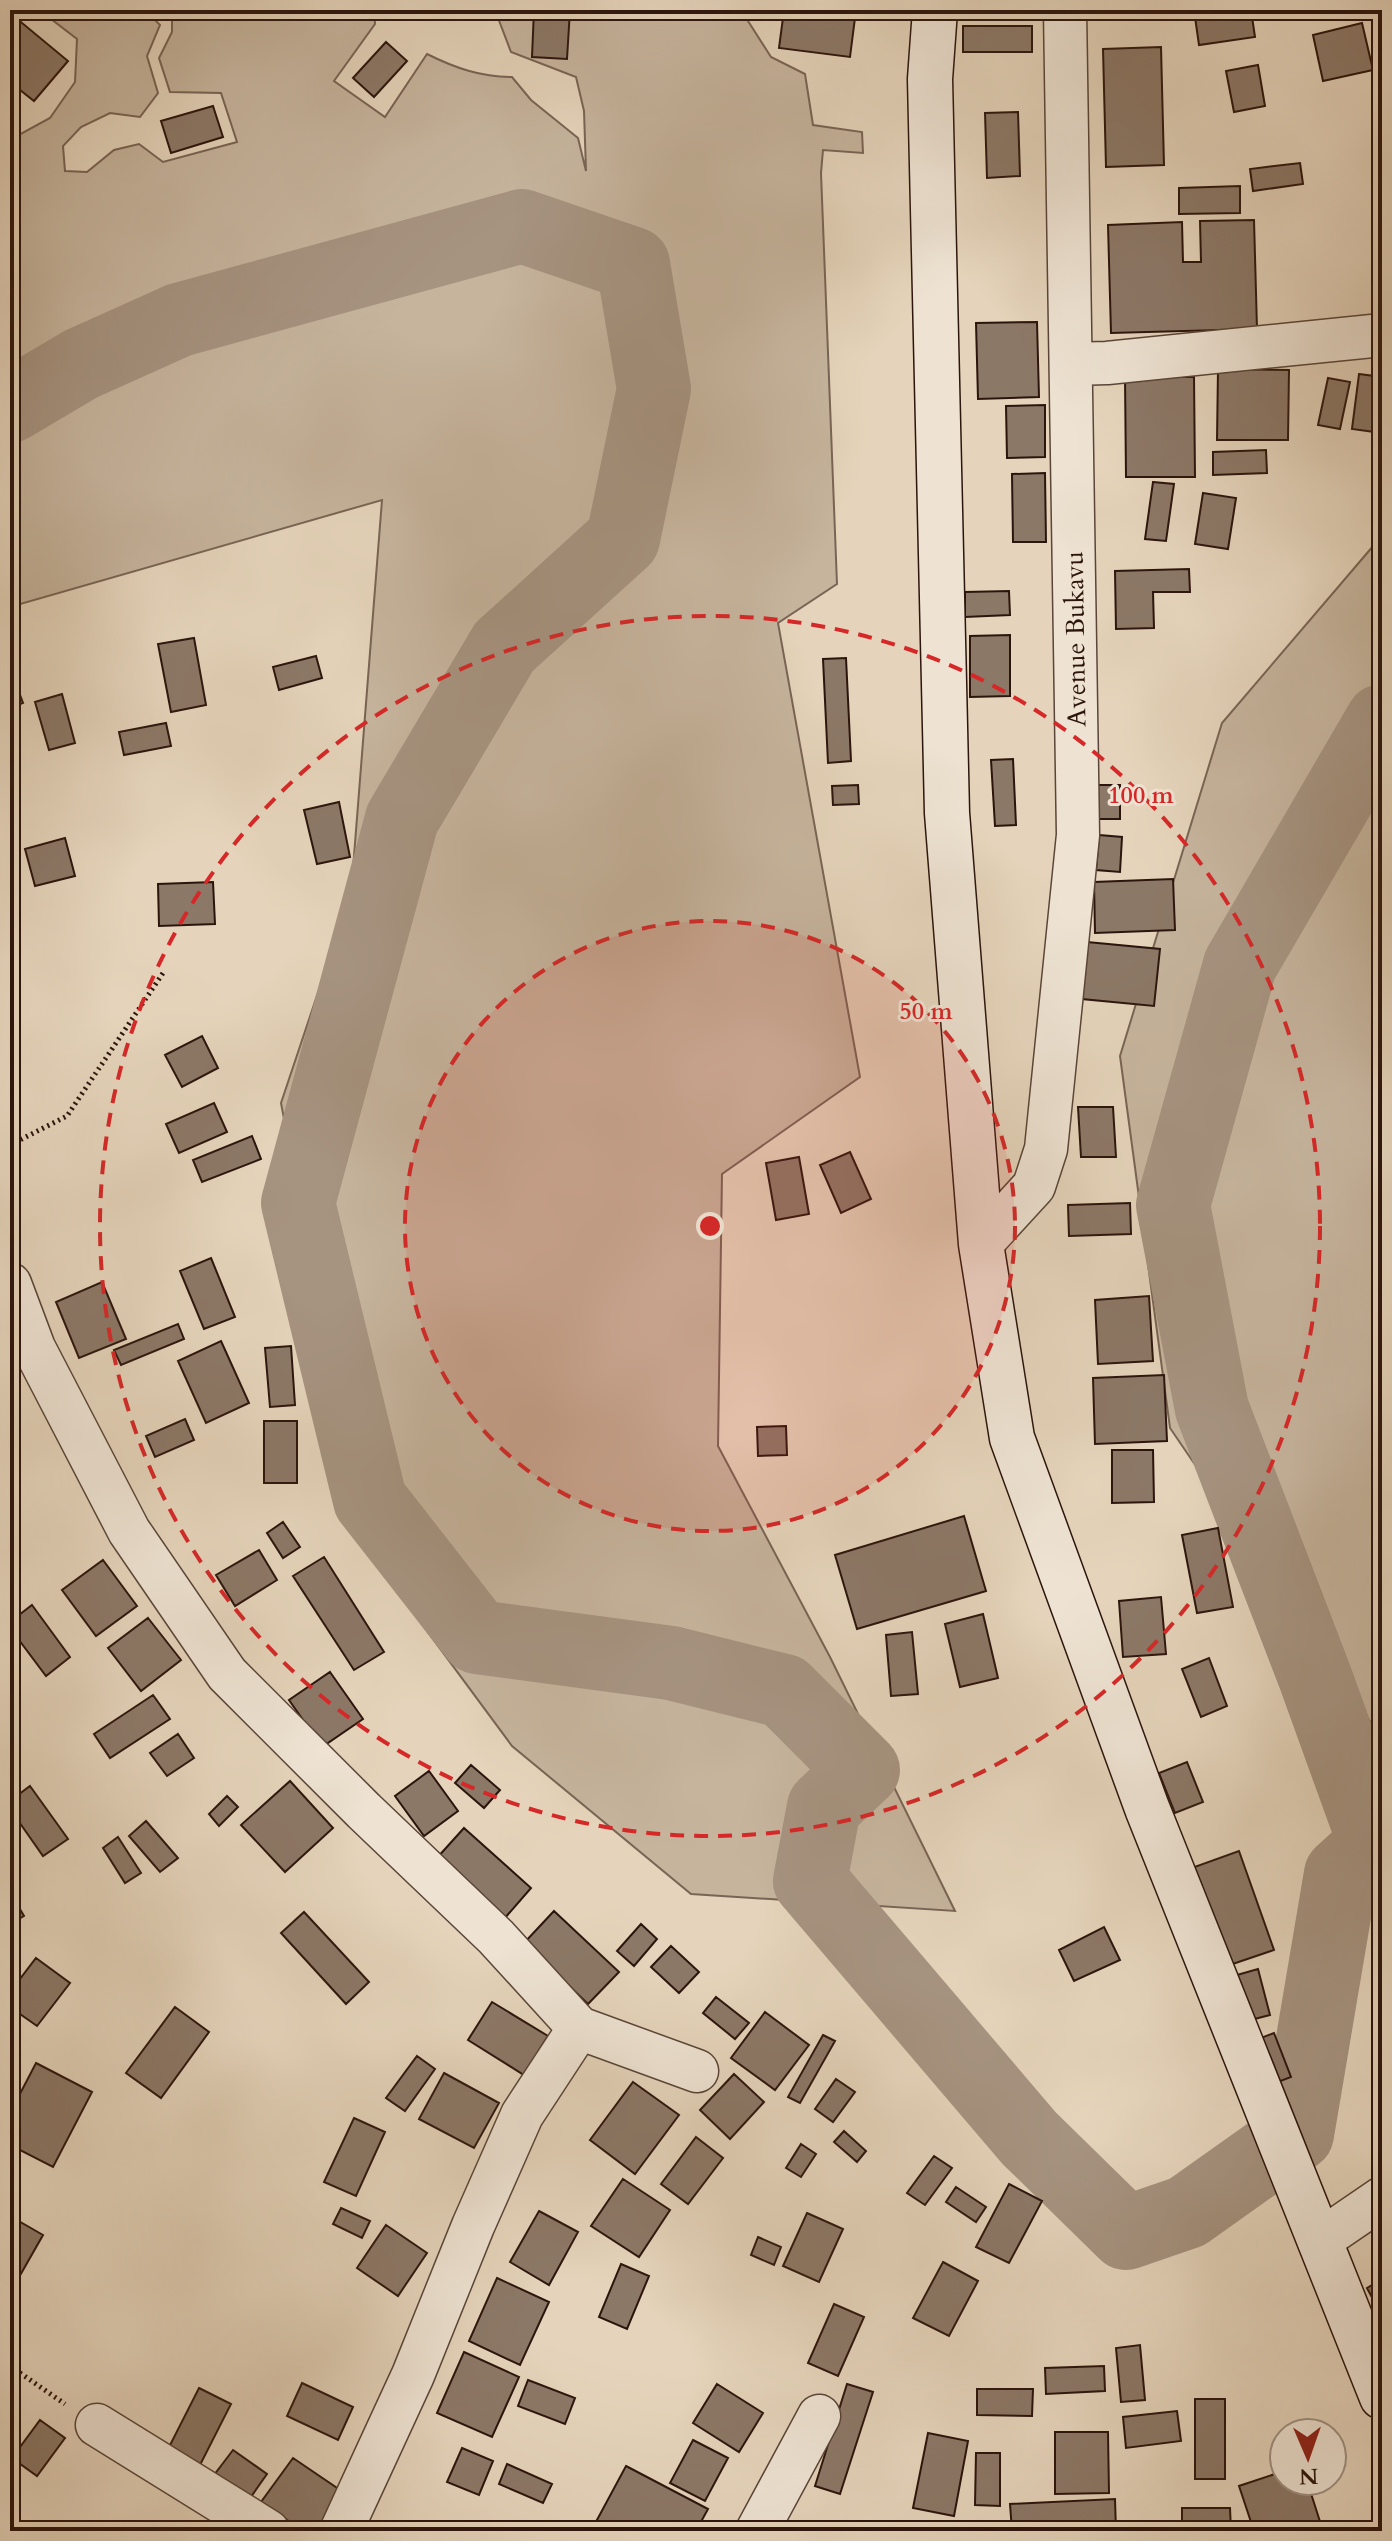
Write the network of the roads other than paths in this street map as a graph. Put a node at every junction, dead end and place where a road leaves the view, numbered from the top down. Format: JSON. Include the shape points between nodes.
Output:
{"nodes":[{"id":1,"x":935,"y":10,"type":"edge"},
{"id":2,"x":1065,"y":10,"type":"edge"},
{"id":3,"x":1382,"y":335,"type":"edge"},
{"id":4,"x":1071,"y":364,"type":"junction"},
{"id":5,"x":981,"y":1244,"type":"junction"},
{"id":6,"x":10,"y":1284,"type":"edge"},
{"id":7,"x":579,"y":2028,"type":"junction"},
{"id":8,"x":697,"y":2071,"type":"dead end"},
{"id":9,"x":1382,"y":2198,"type":"edge"},
{"id":10,"x":1315,"y":2228,"type":"junction"},
{"id":11,"x":1382,"y":2397,"type":"edge"},
{"id":12,"x":819,"y":2416,"type":"dead end"},
{"id":13,"x":97,"y":2425,"type":"road end"},
{"id":14,"x":268,"y":2531,"type":"edge"},
{"id":15,"x":341,"y":2531,"type":"edge"},
{"id":16,"x":757,"y":2531,"type":"edge"}],
"edges":[{"from":1,"to":5,"type":"street","via":[[930,79],[947,813]]},
{"from":2,"to":4,"type":"street","name":"Avenue Bukavu"},
{"from":3,"to":4,"type":"street"},
{"from":4,"to":5,"type":"street","name":"Avenue Bukavu","via":[[1078,835],[1059,1023],[1046,1149],[1034,1186]]},
{"from":5,"to":10,"type":"street","via":[[1012,1438],[1147,1808]]},
{"from":6,"to":7,"type":"street","via":[[34,1348],[129,1531],[227,1674],[496,1937]]},
{"from":7,"to":8,"type":"street"},
{"from":7,"to":15,"type":"street","via":[[522,2115]]},
{"from":9,"to":10,"type":"street"},
{"from":10,"to":11,"type":"street"},
{"from":12,"to":16,"type":"street"},
{"from":13,"to":14,"type":"street"}]}
